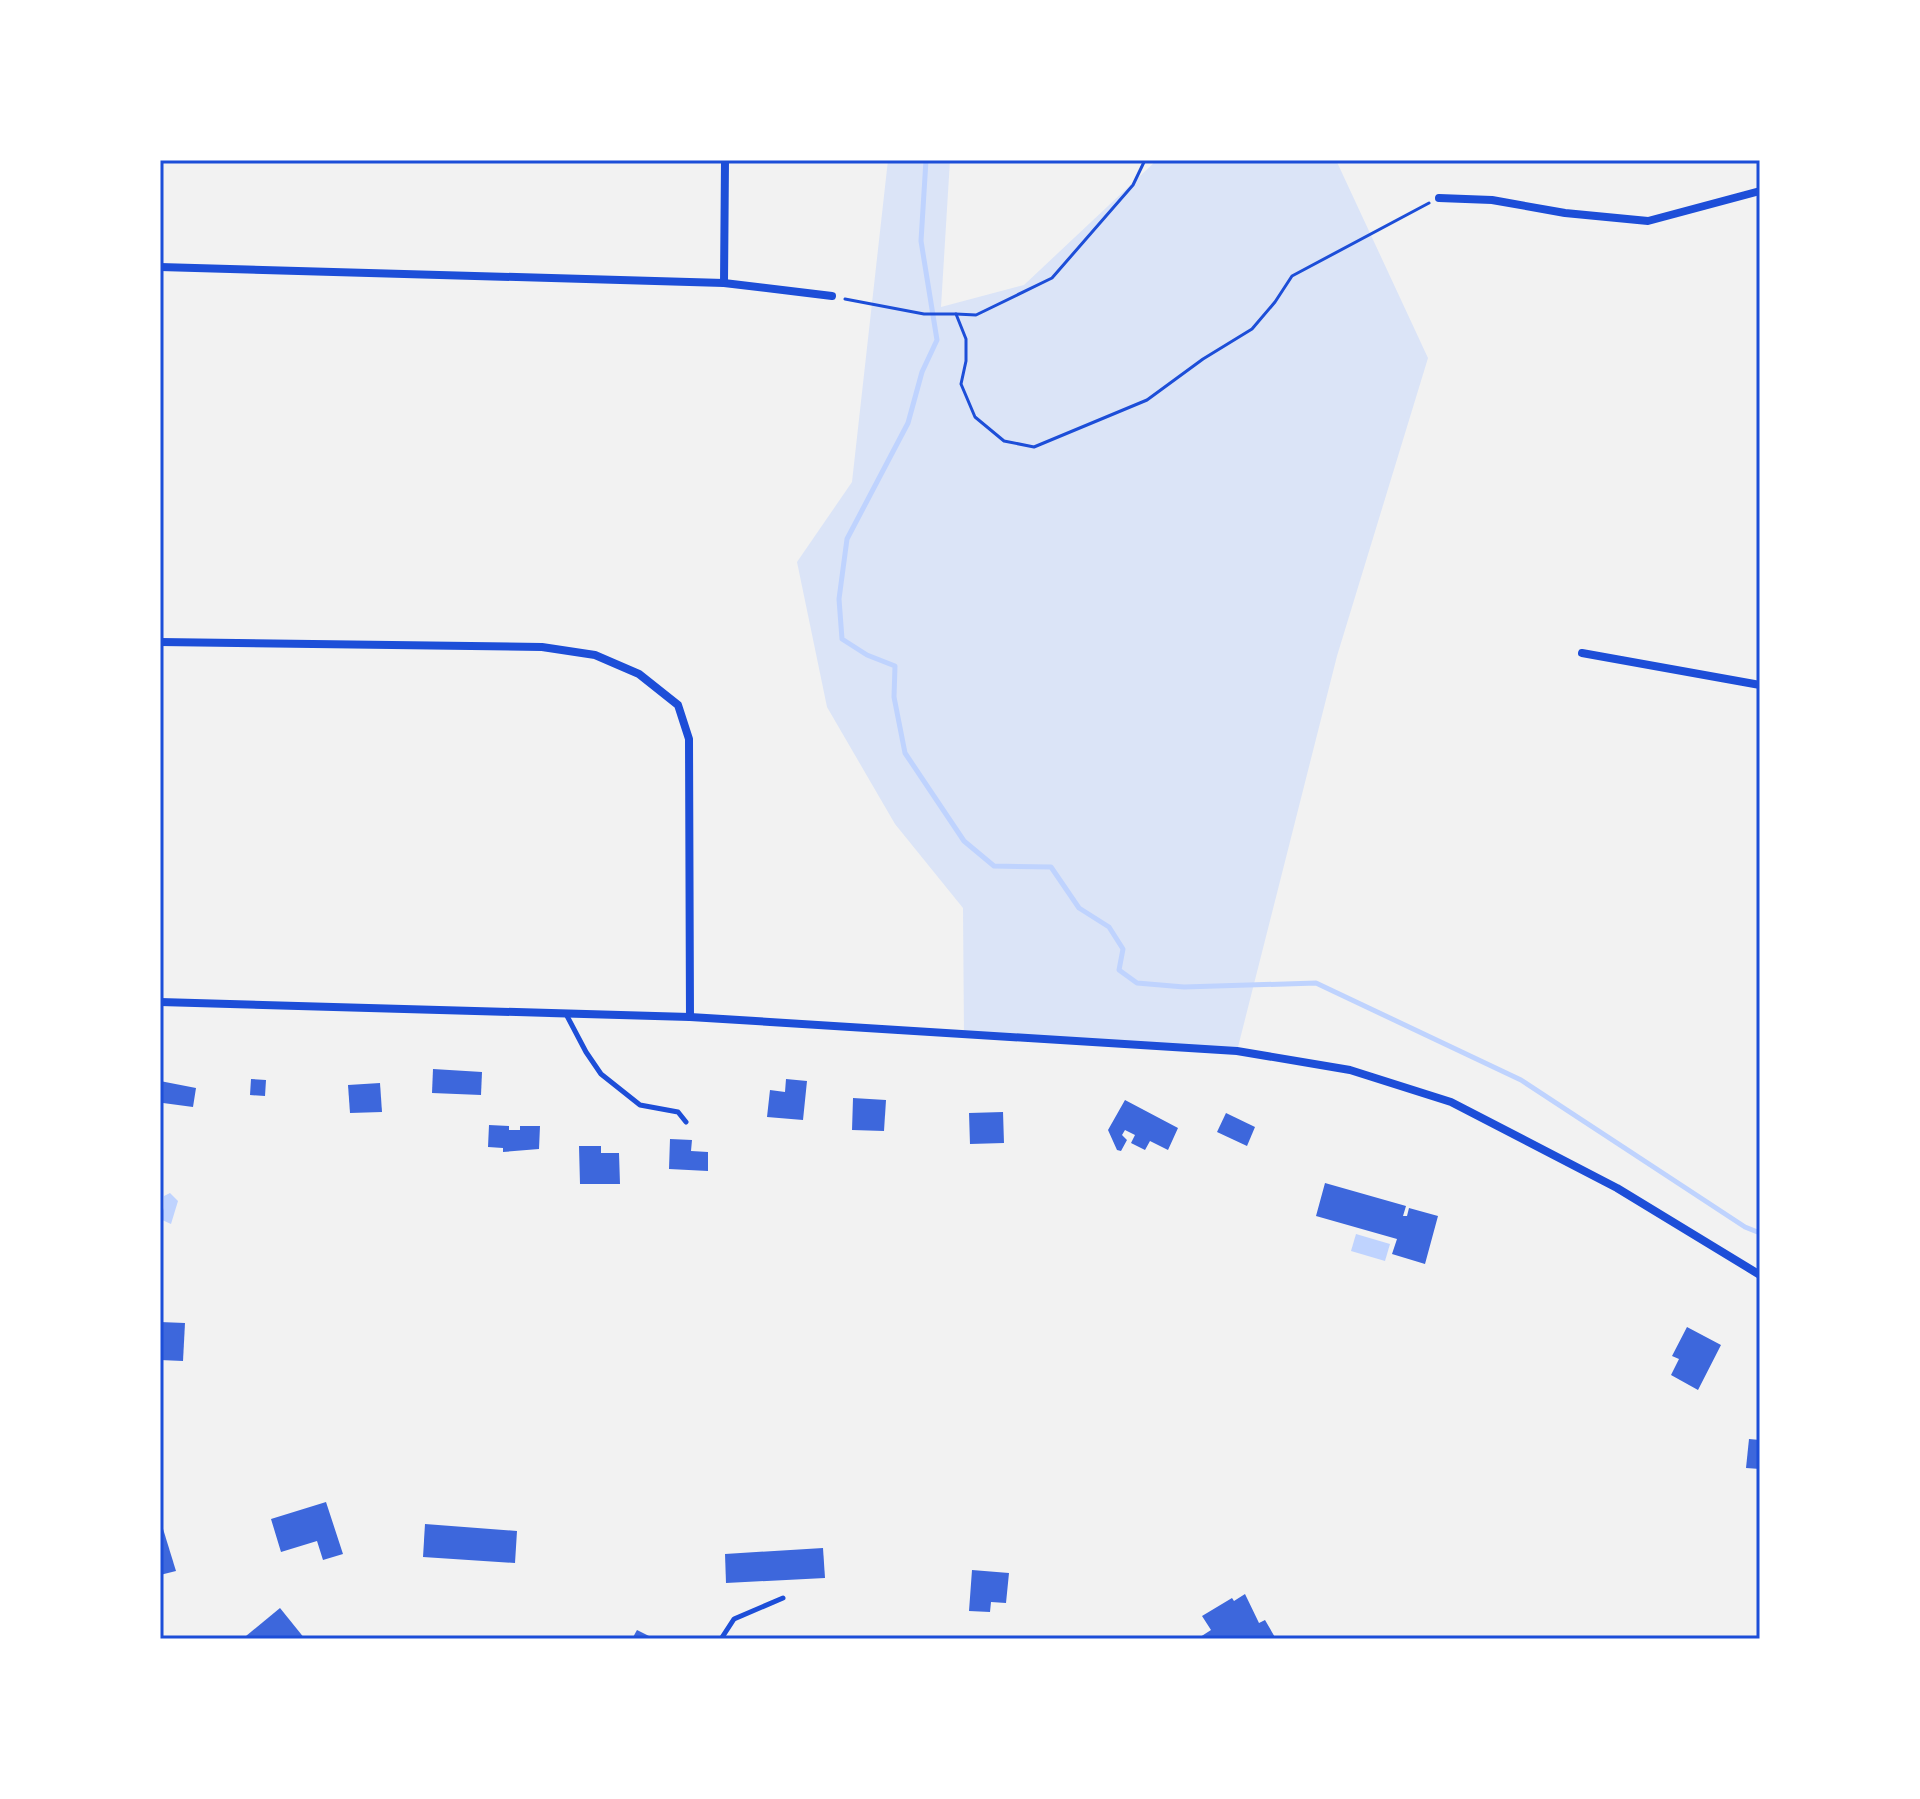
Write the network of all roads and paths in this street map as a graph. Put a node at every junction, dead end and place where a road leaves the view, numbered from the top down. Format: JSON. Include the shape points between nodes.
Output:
{"nodes":[{"id":1,"x":725,"y":160,"type":"edge"},
{"id":2,"x":1145,"y":160,"type":"edge"},
{"id":3,"x":1760,"y":191,"type":"edge"},
{"id":4,"x":1439,"y":198,"type":"joint"},
{"id":5,"x":160,"y":267,"type":"edge"},
{"id":6,"x":724,"y":283,"type":"junction"},
{"id":7,"x":832,"y":296,"type":"joint"},
{"id":8,"x":956,"y":314,"type":"junction"},
{"id":9,"x":160,"y":642,"type":"edge"},
{"id":10,"x":1582,"y":653,"type":"dead end"},
{"id":11,"x":1760,"y":685,"type":"edge"},
{"id":12,"x":160,"y":1002,"type":"edge"},
{"id":13,"x":565,"y":1014,"type":"junction"},
{"id":14,"x":690,"y":1017,"type":"junction"},
{"id":15,"x":686,"y":1122,"type":"dead end"},
{"id":16,"x":1760,"y":1275,"type":"edge"},
{"id":17,"x":783,"y":1598,"type":"dead end"},
{"id":18,"x":721,"y":1639,"type":"edge"}],
"edges":[{"from":1,"to":6,"type":"street"},
{"from":2,"to":8,"type":"path","via":[[1133,185],[1052,278],[976,315]]},
{"from":3,"to":4,"type":"street","via":[[1648,221]]},
{"from":4,"to":8,"type":"path","via":[[1292,276],[1252,329],[1147,400],[1034,447],[1004,441],[975,417],[961,384],[966,339]]},
{"from":5,"to":6,"type":"street"},
{"from":6,"to":7,"type":"street"},
{"from":7,"to":8,"type":"path","via":[[924,314]]},
{"from":9,"to":14,"type":"street","via":[[542,647],[595,655],[639,674],[678,705],[689,739]]},
{"from":10,"to":11,"type":"street"},
{"from":12,"to":13,"type":"street"},
{"from":13,"to":14,"type":"street"},
{"from":13,"to":15,"type":"lane","via":[[601,1074],[640,1105],[678,1112]]},
{"from":14,"to":16,"type":"street","via":[[1237,1051],[1350,1070],[1451,1102],[1617,1188]]},
{"from":17,"to":18,"type":"lane","via":[[734,1619]]}]}
